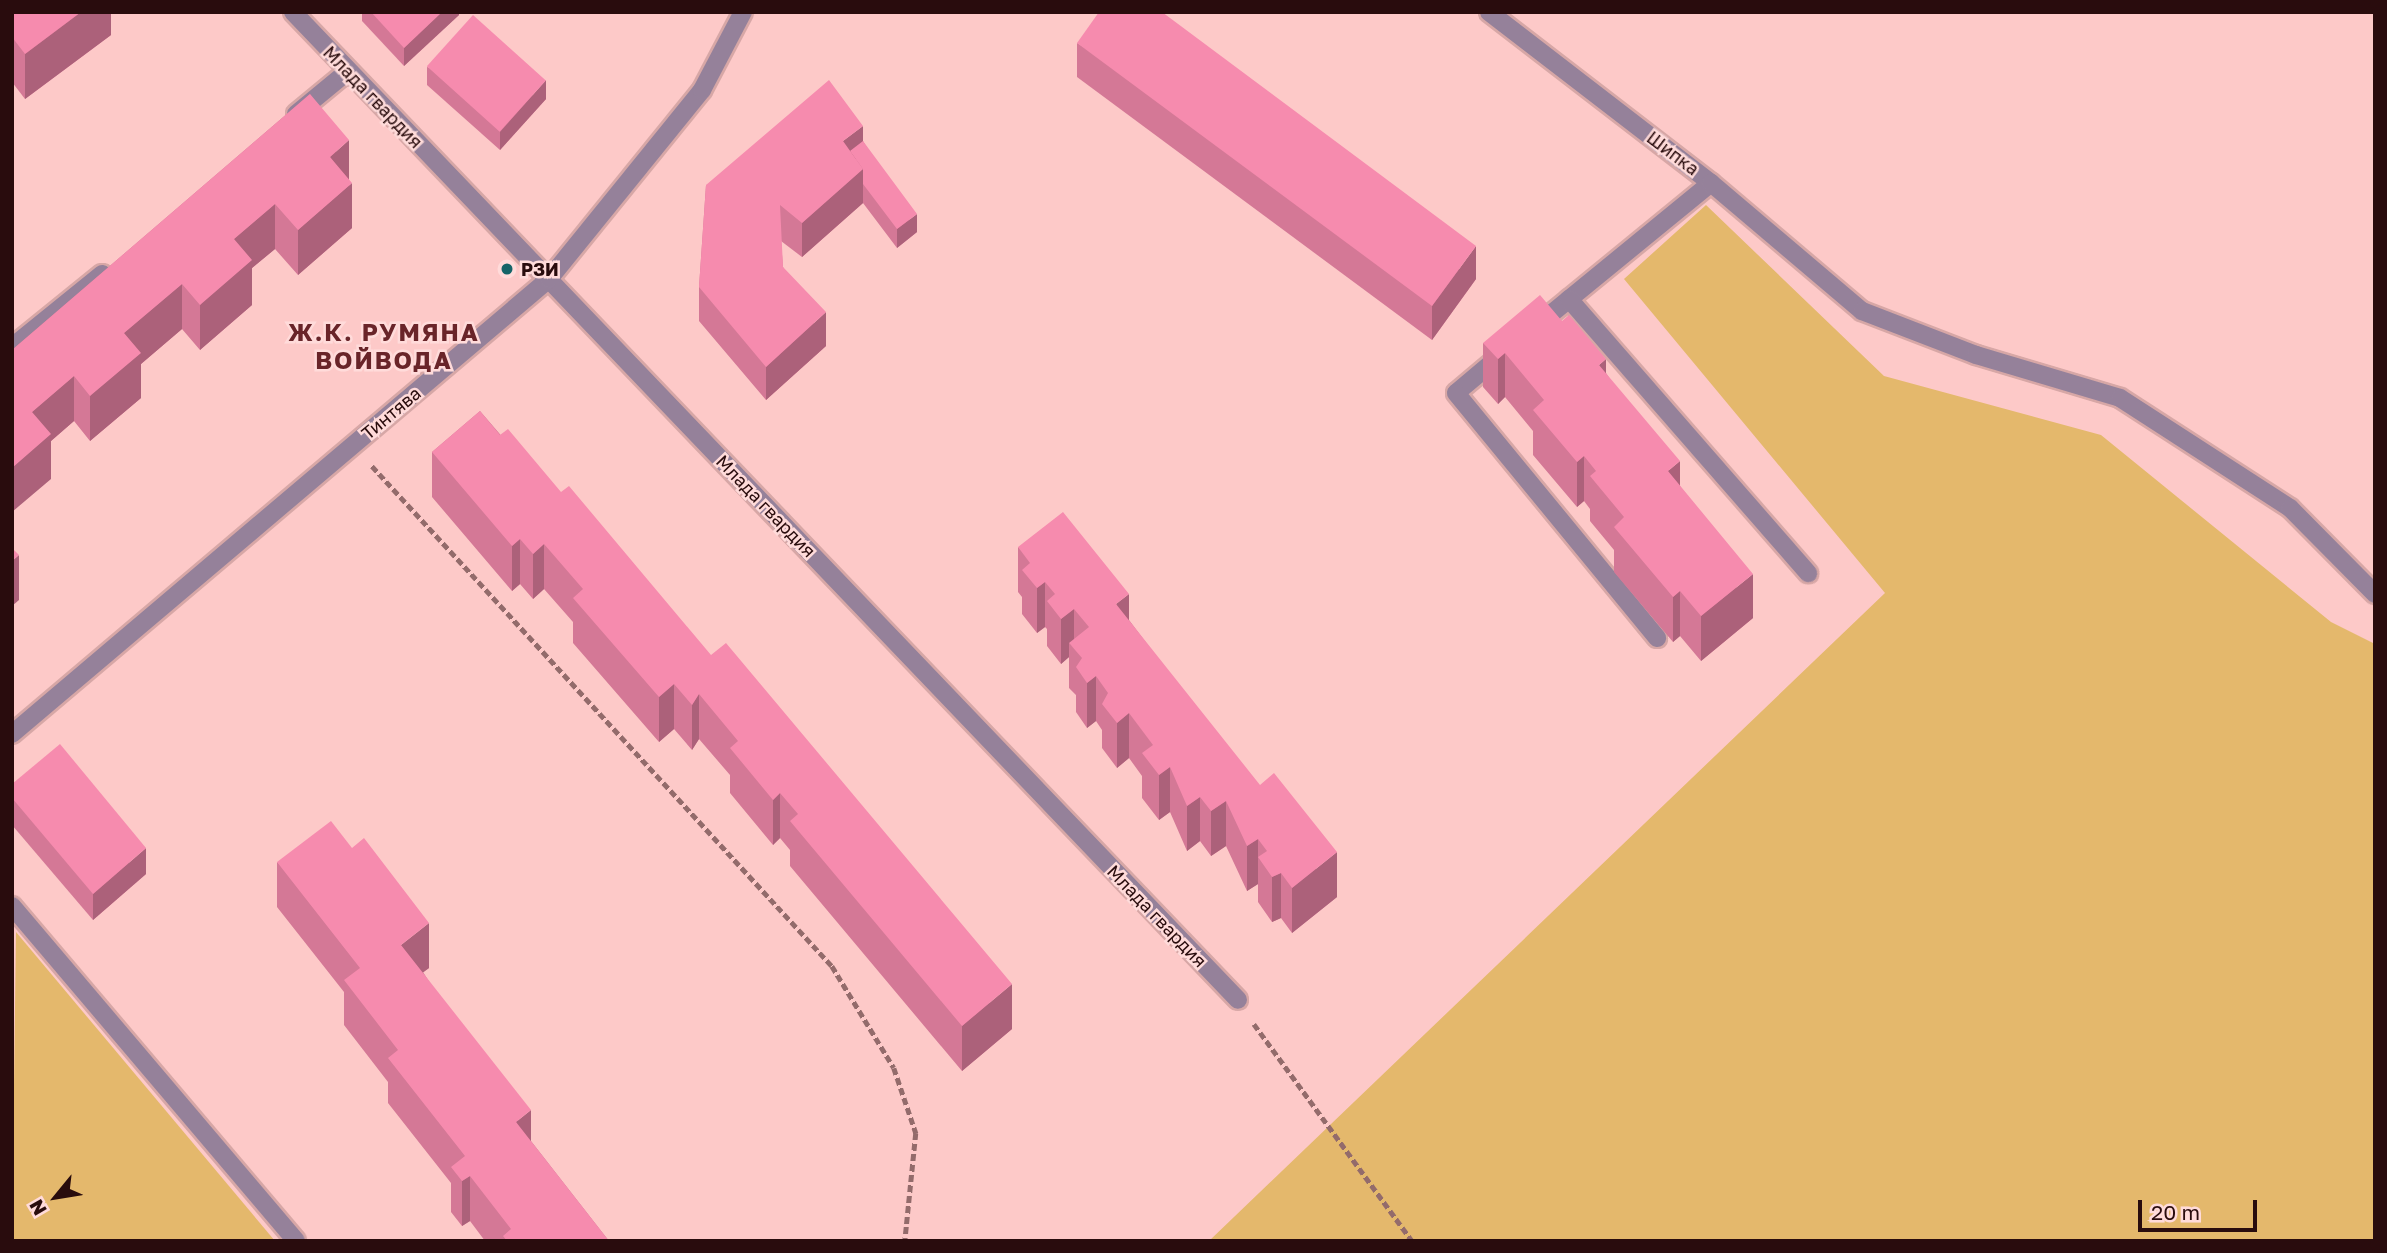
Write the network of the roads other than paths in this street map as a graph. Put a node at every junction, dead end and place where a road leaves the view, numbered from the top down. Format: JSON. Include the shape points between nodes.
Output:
{"nodes":[{"id":1,"x":293,"y":12,"type":"edge"},
{"id":2,"x":743,"y":12,"type":"edge"},
{"id":3,"x":1489,"y":12,"type":"edge"},
{"id":4,"x":347,"y":72,"type":"junction"},
{"id":5,"x":282,"y":125,"type":"edge"},
{"id":6,"x":1711,"y":183,"type":"junction"},
{"id":7,"x":120,"y":258,"type":"edge"},
{"id":8,"x":549,"y":279,"type":"junction"},
{"id":9,"x":1569,"y":299,"type":"junction"},
{"id":10,"x":12,"y":347,"type":"edge"},
{"id":11,"x":1808,"y":573,"type":"dead end"},
{"id":12,"x":2375,"y":594,"type":"edge"},
{"id":13,"x":1657,"y":638,"type":"dead end"},
{"id":14,"x":12,"y":734,"type":"edge"},
{"id":15,"x":12,"y":906,"type":"edge"},
{"id":16,"x":1238,"y":1000,"type":"road end"},
{"id":17,"x":296,"y":1241,"type":"edge"}],
"edges":[{"from":1,"to":4,"type":"street","name":"Млада гвардия"},
{"from":2,"to":8,"type":"street","name":"Тинтява","via":[[702,90]]},
{"from":3,"to":6,"type":"street","name":"Шипка"},
{"from":4,"to":5,"type":"street"},
{"from":4,"to":8,"type":"street","name":"Млада гвардия"},
{"from":6,"to":9,"type":"street","name":"Шипка"},
{"from":6,"to":12,"type":"street","via":[[1862,310],[1976,355],[2120,398],[2290,508]]},
{"from":7,"to":10,"type":"street"},
{"from":8,"to":14,"type":"street","name":"Тинтява"},
{"from":8,"to":16,"type":"street","name":"Млада гвардия"},
{"from":9,"to":11,"type":"street"},
{"from":9,"to":13,"type":"street","name":"Шипка","via":[[1456,393]]},
{"from":15,"to":17,"type":"street"}]}
